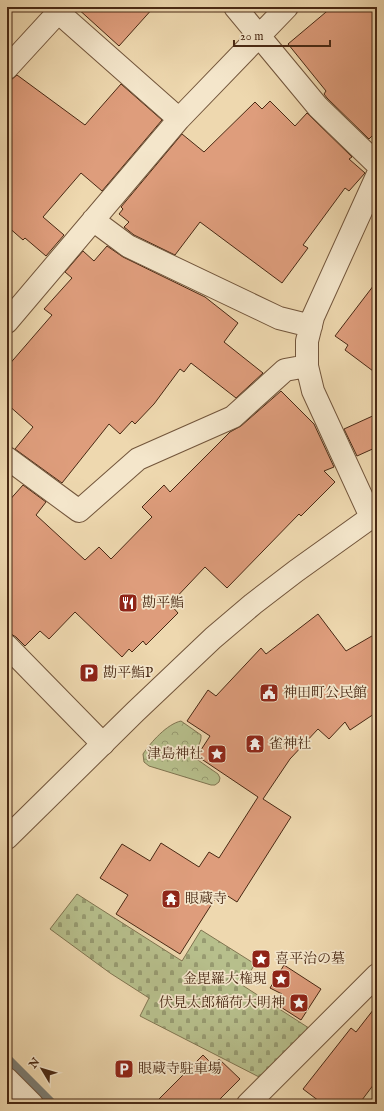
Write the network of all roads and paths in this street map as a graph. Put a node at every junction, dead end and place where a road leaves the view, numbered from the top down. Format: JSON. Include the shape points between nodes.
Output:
{"nodes":[{"id":1,"x":234,"y":7,"type":"edge"},
{"id":2,"x":287,"y":7,"type":"edge"},
{"id":3,"x":60,"y":10,"type":"edge"},
{"id":4,"x":259,"y":36,"type":"junction"},
{"id":5,"x":10,"y":58,"type":"edge"},
{"id":6,"x":179,"y":119,"type":"junction"},
{"id":7,"x":377,"y":164,"type":"edge"},
{"id":8,"x":377,"y":176,"type":"edge"},
{"id":9,"x":94,"y":220,"type":"junction"},
{"id":10,"x":7,"y":322,"type":"edge"},
{"id":11,"x":311,"y":326,"type":"junction"},
{"id":12,"x":307,"y":366,"type":"junction"},
{"id":13,"x":7,"y":458,"type":"edge"},
{"id":14,"x":375,"y":520,"type":"edge"},
{"id":15,"x":7,"y":646,"type":"edge"},
{"id":16,"x":103,"y":744,"type":"junction"},
{"id":17,"x":7,"y":838,"type":"edge"},
{"id":18,"x":377,"y":975,"type":"edge"},
{"id":19,"x":7,"y":1079,"type":"edge"},
{"id":20,"x":32,"y":1104,"type":"edge"},
{"id":21,"x":248,"y":1104,"type":"edge"}],
"edges":[{"from":1,"to":4,"type":"street"},
{"from":2,"to":4,"type":"street"},
{"from":3,"to":5,"type":"street"},
{"from":3,"to":6,"type":"street"},
{"from":4,"to":6,"type":"street"},
{"from":4,"to":7,"type":"street","via":[[318,107]]},
{"from":6,"to":9,"type":"street"},
{"from":8,"to":11,"type":"street"},
{"from":9,"to":10,"type":"street"},
{"from":9,"to":11,"type":"street","via":[[128,246],[279,318]]},
{"from":11,"to":12,"type":"street","via":[[307,341]]},
{"from":12,"to":13,"type":"street","via":[[285,370],[233,417],[138,459],[79,511]]},
{"from":12,"to":14,"type":"street","via":[[313,391]]},
{"from":14,"to":16,"type":"street","via":[[296,571],[254,604],[213,638]]},
{"from":15,"to":16,"type":"street"},
{"from":16,"to":17,"type":"street"},
{"from":18,"to":21,"type":"street"},
{"from":19,"to":20,"type":"street"}]}
